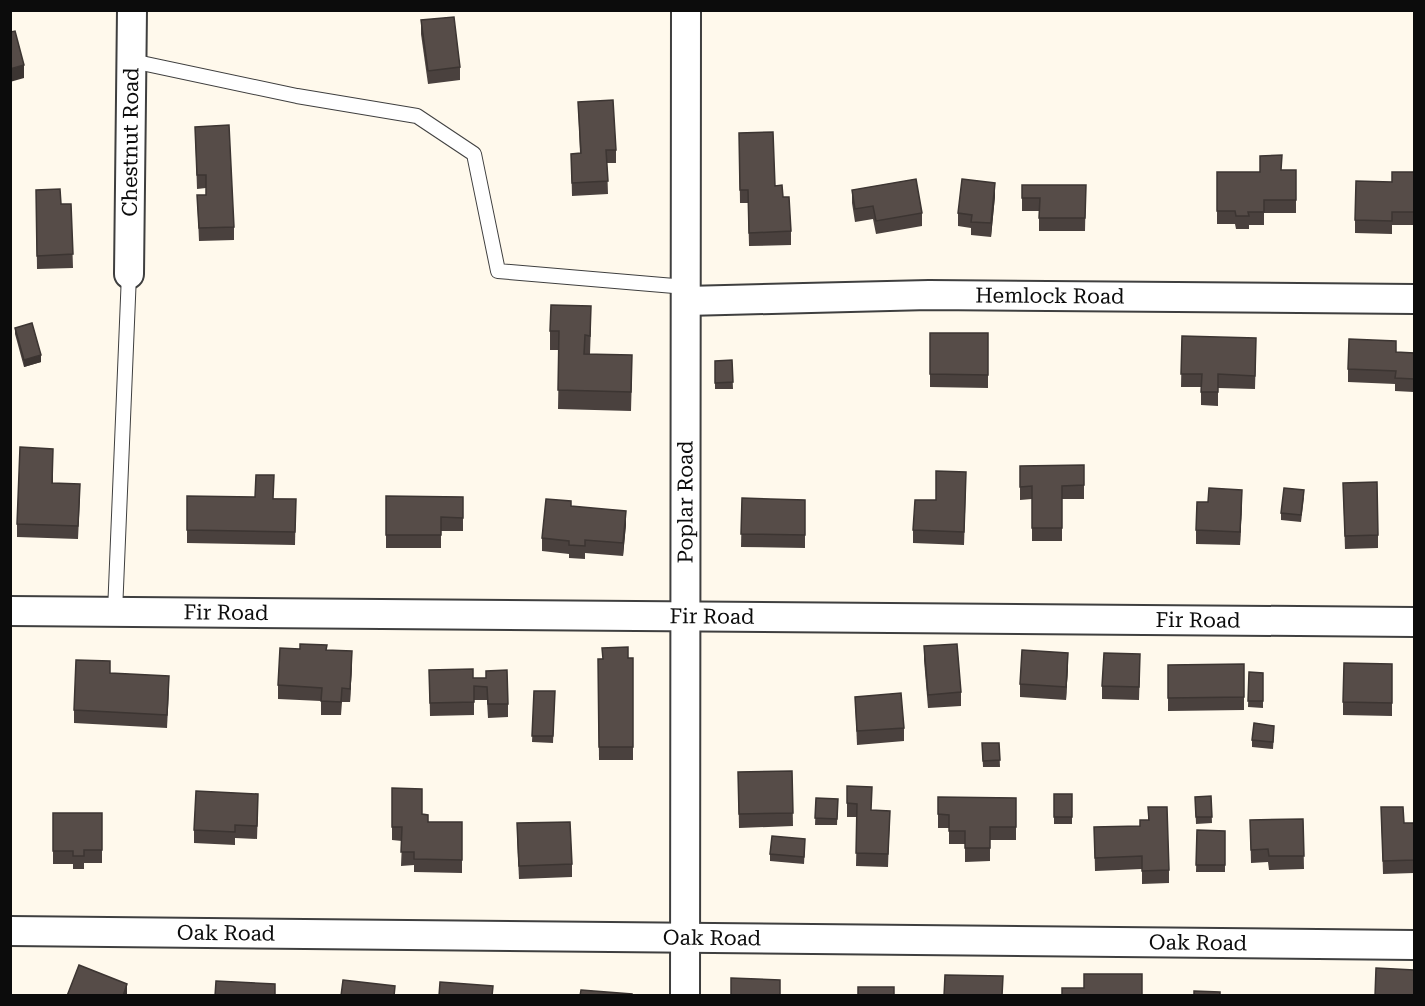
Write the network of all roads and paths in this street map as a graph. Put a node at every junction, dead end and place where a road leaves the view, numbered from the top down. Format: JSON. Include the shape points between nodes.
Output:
{"nodes":[{"id":1,"x":132,"y":10,"type":"edge"},
{"id":2,"x":686,"y":10,"type":"edge"},
{"id":3,"x":132,"y":61,"type":"junction"},
{"id":4,"x":129,"y":274,"type":"joint"},
{"id":5,"x":686,"y":295,"type":"junction"},
{"id":6,"x":1414,"y":299,"type":"edge"},
{"id":7,"x":10,"y":611,"type":"edge"},
{"id":8,"x":115,"y":612,"type":"junction"},
{"id":9,"x":685,"y":616,"type":"junction"},
{"id":10,"x":1414,"y":622,"type":"edge"},
{"id":11,"x":10,"y":931,"type":"edge"},
{"id":12,"x":685,"y":938,"type":"junction"},
{"id":13,"x":1414,"y":945,"type":"edge"},
{"id":14,"x":685,"y":996,"type":"edge"}],
"edges":[{"from":1,"to":3,"type":"street","name":"Chestnut Road"},
{"from":2,"to":5,"type":"street","name":"Poplar Road"},
{"from":3,"to":4,"type":"street","name":"Chestnut Road"},
{"from":3,"to":5,"type":"lane","via":[[297,96],[417,116],[474,154],[498,271]]},
{"from":4,"to":8,"type":"lane"},
{"from":5,"to":6,"type":"street","name":"Hemlock Road"},
{"from":5,"to":9,"type":"street","name":"Poplar Road"},
{"from":7,"to":8,"type":"street","name":"Fir Road"},
{"from":8,"to":9,"type":"street","name":"Fir Road"},
{"from":9,"to":10,"type":"street","name":"Fir Road"},
{"from":9,"to":12,"type":"street","name":"Poplar Road"},
{"from":11,"to":12,"type":"street","name":"Oak Road"},
{"from":12,"to":13,"type":"street","name":"Oak Road"},
{"from":12,"to":14,"type":"street","name":"Poplar Road"}]}
